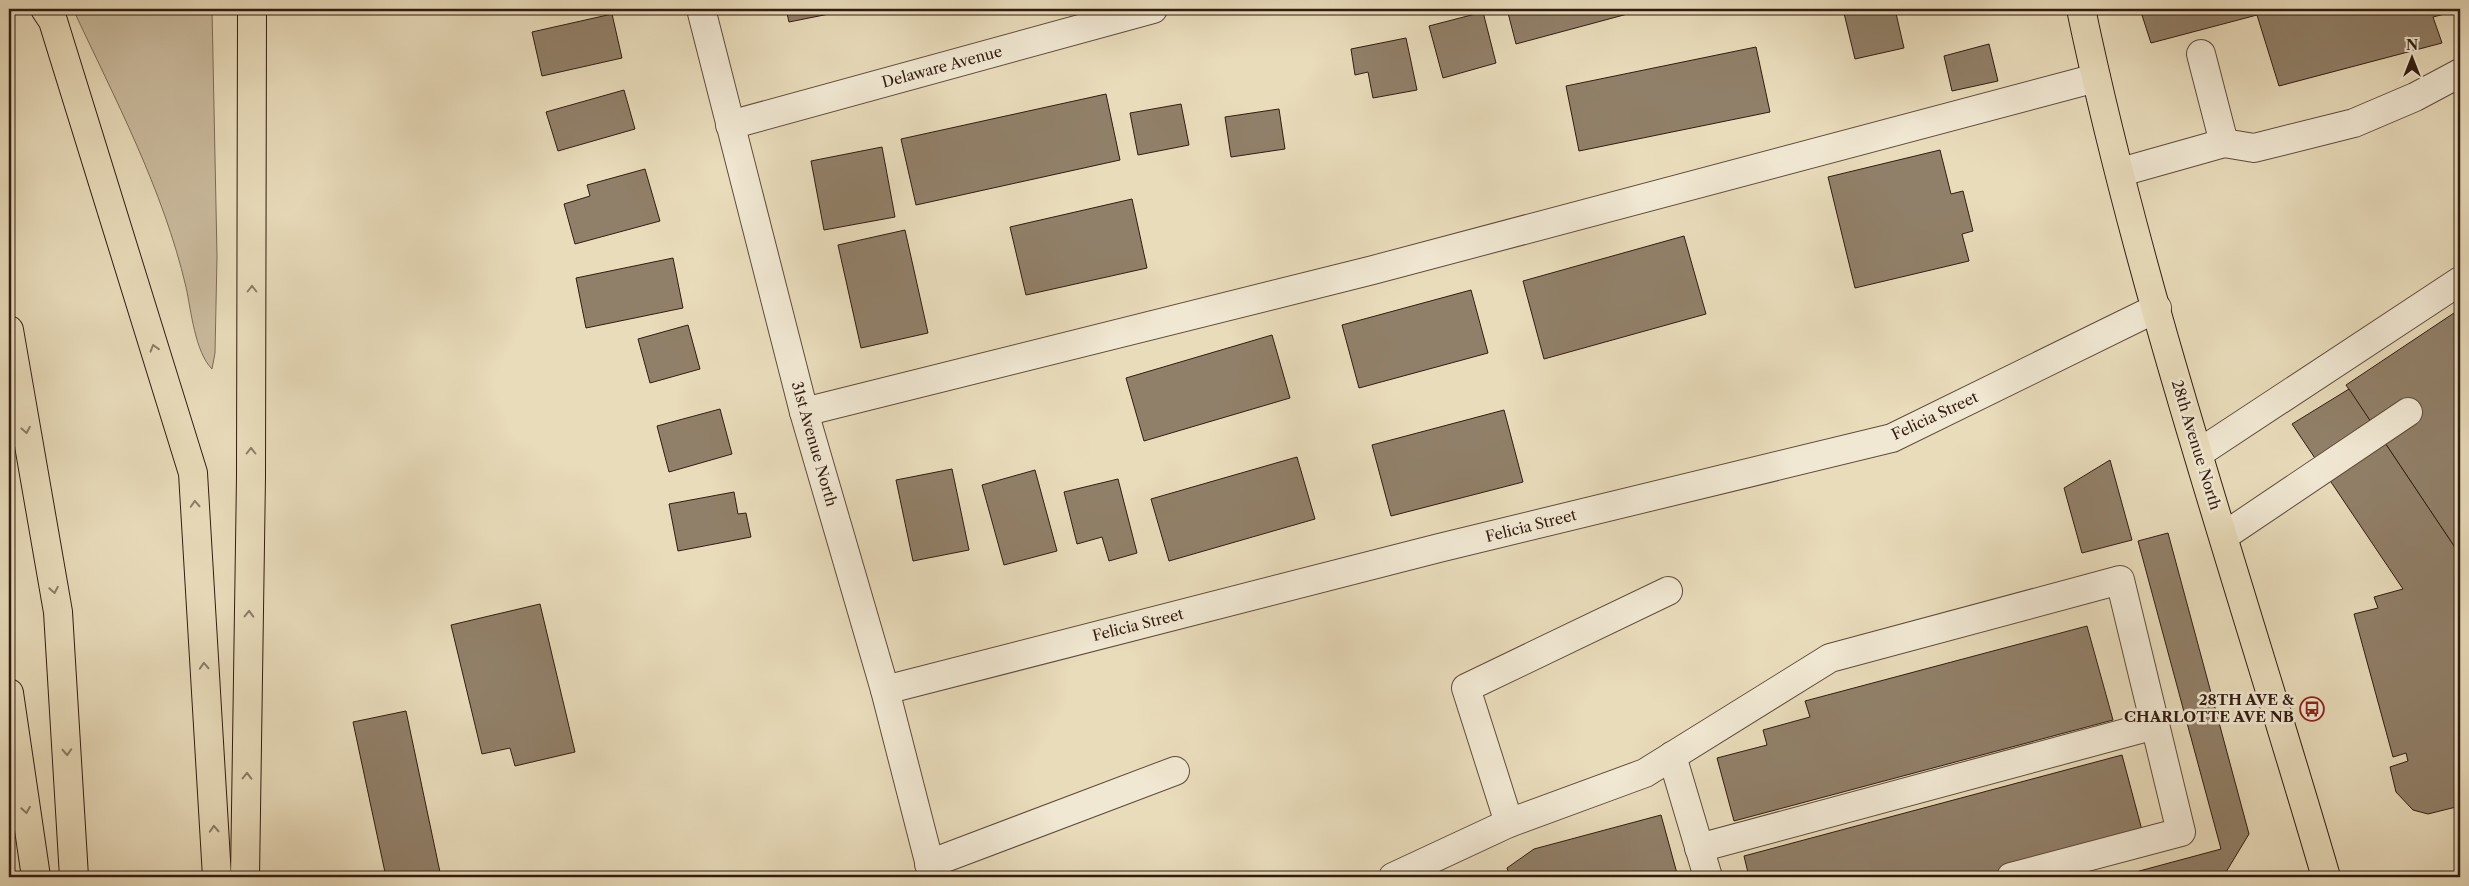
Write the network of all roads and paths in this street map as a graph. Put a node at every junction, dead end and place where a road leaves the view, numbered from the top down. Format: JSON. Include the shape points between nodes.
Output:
{"nodes":[{"id":1,"x":45,"y":9,"type":"edge"},
{"id":2,"x":252,"y":9,"type":"edge"},
{"id":3,"x":701,"y":9,"type":"edge"},
{"id":4,"x":1153,"y":9,"type":"edge"},
{"id":5,"x":2081,"y":9,"type":"edge"},
{"id":6,"x":2201,"y":54,"type":"dead end"},
{"id":7,"x":2460,"y":73,"type":"edge"},
{"id":8,"x":2096,"y":78,"type":"junction"},
{"id":9,"x":730,"y":125,"type":"junction"},
{"id":10,"x":2224,"y":143,"type":"junction"},
{"id":11,"x":2121,"y":172,"type":"junction"},
{"id":12,"x":2460,"y":281,"type":"edge"},
{"id":13,"x":2157,"y":308,"type":"junction"},
{"id":14,"x":9,"y":330,"type":"edge"},
{"id":15,"x":804,"y":412,"type":"junction"},
{"id":16,"x":2408,"y":412,"type":"dead end"},
{"id":17,"x":2199,"y":453,"type":"junction"},
{"id":18,"x":2224,"y":536,"type":"junction"},
{"id":19,"x":1668,"y":591,"type":"dead end"},
{"id":20,"x":885,"y":690,"type":"junction"},
{"id":21,"x":9,"y":693,"type":"edge"},
{"id":22,"x":2155,"y":725,"type":"junction"},
{"id":23,"x":1672,"y":756,"type":"junction"},
{"id":24,"x":1175,"y":771,"type":"dead end"},
{"id":25,"x":1508,"y":823,"type":"junction"},
{"id":26,"x":1699,"y":848,"type":"junction"},
{"id":27,"x":1440,"y":867,"type":"edge"},
{"id":28,"x":931,"y":871,"type":"edge"},
{"id":29,"x":36,"y":877,"type":"edge"},
{"id":30,"x":74,"y":877,"type":"edge"},
{"id":31,"x":217,"y":877,"type":"edge"},
{"id":32,"x":245,"y":877,"type":"edge"},
{"id":33,"x":1393,"y":877,"type":"edge"},
{"id":34,"x":1708,"y":877,"type":"edge"},
{"id":35,"x":2010,"y":877,"type":"edge"},
{"id":36,"x":2326,"y":877,"type":"edge"}],
"edges":[{"from":31,"to":1,"type":"main road","one_way":true,"via":[[193,473],[53,21]]},
{"from":32,"to":2,"type":"main road","one_way":true,"via":[[251,477]]},
{"from":3,"to":9,"type":"street","name":"31st Avenue North"},
{"from":4,"to":9,"type":"street","name":"Delaware Avenue"},
{"from":5,"to":8,"type":"main road","name":"28th Avenue North"},
{"from":6,"to":10,"type":"street"},
{"from":7,"to":10,"type":"street","via":[[2415,97],[2354,123],[2254,148]]},
{"from":8,"to":11,"type":"main road","name":"28th Avenue North"},
{"from":8,"to":15,"type":"street","via":[[1364,272]]},
{"from":9,"to":15,"type":"street","name":"31st Avenue North"},
{"from":10,"to":11,"type":"street"},
{"from":11,"to":13,"type":"main road","name":"28th Avenue North"},
{"from":12,"to":17,"type":"street"},
{"from":13,"to":17,"type":"main road","name":"28th Avenue North"},
{"from":13,"to":20,"type":"street","name":"Felicia Street","via":[[1892,438],[1439,548]]},
{"from":14,"to":30,"type":"main road","one_way":true,"via":[[58,612]]},
{"from":15,"to":20,"type":"street","name":"31st Avenue North"},
{"from":16,"to":18,"type":"street"},
{"from":17,"to":18,"type":"main road","name":"28th Avenue North"},
{"from":18,"to":36,"type":"main road","name":"28th Avenue North"},
{"from":19,"to":25,"type":"street","via":[[1466,688]]},
{"from":20,"to":28,"type":"street","name":"31st Avenue North"},
{"from":21,"to":29,"type":"main road","one_way":true},
{"from":22,"to":23,"type":"street","via":[[2120,580],[1830,658]]},
{"from":22,"to":26,"type":"street"},
{"from":22,"to":35,"type":"street","via":[[2181,832]]},
{"from":23,"to":25,"type":"street","via":[[1645,773]]},
{"from":23,"to":26,"type":"street"},
{"from":24,"to":28,"type":"street"},
{"from":25,"to":27,"type":"street"},
{"from":26,"to":34,"type":"street"},
{"from":27,"to":33,"type":"street"}]}
